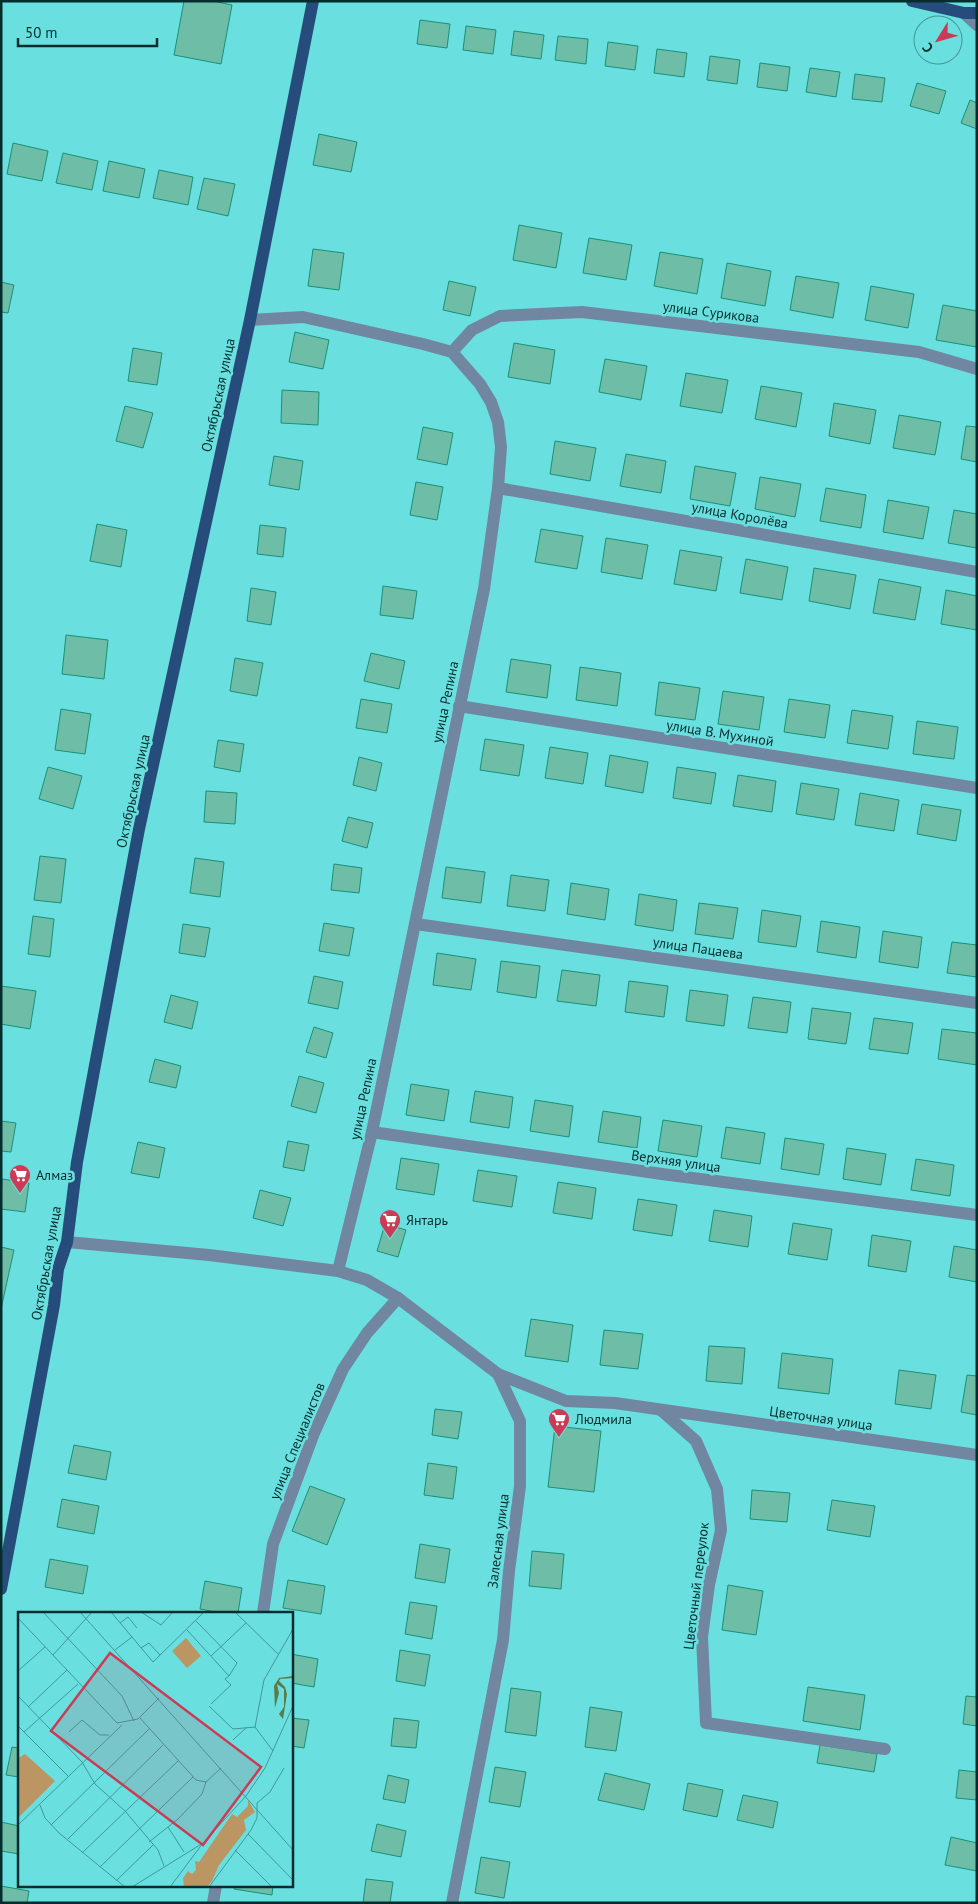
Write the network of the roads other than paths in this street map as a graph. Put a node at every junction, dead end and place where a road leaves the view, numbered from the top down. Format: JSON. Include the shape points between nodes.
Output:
{"nodes":[{"id":1,"x":312,"y":1,"type":"edge"},
{"id":2,"x":912,"y":1,"type":"edge"},
{"id":3,"x":970,"y":13,"type":"edge"},
{"id":4,"x":977,"y":25,"type":"edge"},
{"id":5,"x":250,"y":320,"type":"junction"},
{"id":6,"x":452,"y":352,"type":"junction"},
{"id":7,"x":977,"y":369,"type":"edge"},
{"id":8,"x":498,"y":488,"type":"junction"},
{"id":9,"x":977,"y":572,"type":"edge"},
{"id":10,"x":460,"y":706,"type":"junction"},
{"id":11,"x":977,"y":788,"type":"edge"},
{"id":12,"x":416,"y":924,"type":"junction"},
{"id":13,"x":977,"y":1004,"type":"edge"},
{"id":14,"x":372,"y":1132,"type":"junction"},
{"id":15,"x":977,"y":1215,"type":"edge"},
{"id":16,"x":67,"y":1242,"type":"junction"},
{"id":17,"x":338,"y":1271,"type":"junction"},
{"id":18,"x":398,"y":1298,"type":"junction"},
{"id":19,"x":498,"y":1374,"type":"junction"},
{"id":20,"x":662,"y":1411,"type":"junction"},
{"id":21,"x":977,"y":1455,"type":"edge"},
{"id":22,"x":1,"y":1589,"type":"edge"},
{"id":23,"x":263,"y":1612,"type":"edge"},
{"id":24,"x":885,"y":1749,"type":"dead end"},
{"id":25,"x":216,"y":1886,"type":"edge"},
{"id":26,"x":213,"y":1903,"type":"edge"},
{"id":27,"x":452,"y":1903,"type":"edge"}],
"edges":[{"from":1,"to":5,"type":"main road","name":"Октябрьская улица"},
{"from":2,"to":3,"type":"main road"},
{"from":3,"to":4,"type":"street"},
{"from":5,"to":6,"type":"street","via":[[303,317]]},
{"from":5,"to":16,"type":"main road","name":"Октябрьская улица","via":[[139,829],[77,1162]]},
{"from":6,"to":7,"type":"street","name":"улица Сурикова","via":[[472,330],[500,316],[582,312],[919,352]]},
{"from":6,"to":8,"type":"street","name":"улица Репина","via":[[480,384],[498,422],[501,447]]},
{"from":8,"to":9,"type":"street","name":"улица Королёва"},
{"from":8,"to":10,"type":"street","name":"улица Репина","via":[[484,589]]},
{"from":10,"to":11,"type":"street","name":"улица В. Мухиной"},
{"from":10,"to":12,"type":"street","name":"улица Репина"},
{"from":12,"to":13,"type":"street","name":"улица Пацаева"},
{"from":12,"to":14,"type":"street","name":"улица Репина"},
{"from":14,"to":15,"type":"street","name":"Верхняя улица"},
{"from":14,"to":17,"type":"street","name":"улица Репина"},
{"from":16,"to":17,"type":"street","name":"Залесная улица"},
{"from":16,"to":22,"type":"main road","name":"Октябрьская улица","via":[[58,1270]]},
{"from":17,"to":18,"type":"street","name":"Залесная улица","via":[[367,1280]]},
{"from":18,"to":19,"type":"street","name":"Залесная улица"},
{"from":18,"to":23,"type":"street","name":"улица Специалистов","via":[[367,1333],[343,1369],[314,1433],[273,1544]]},
{"from":19,"to":20,"type":"street","name":"Цветочная улица","via":[[566,1401],[616,1403]]},
{"from":19,"to":27,"type":"street","name":"Залесная улица","via":[[520,1421],[520,1486],[503,1640]]},
{"from":20,"to":21,"type":"street","name":"Цветочная улица"},
{"from":20,"to":24,"type":"street","name":"Цветочный переулок","via":[[696,1441],[717,1490],[721,1530],[702,1637],[706,1723]]},
{"from":25,"to":26,"type":"street"}]}
